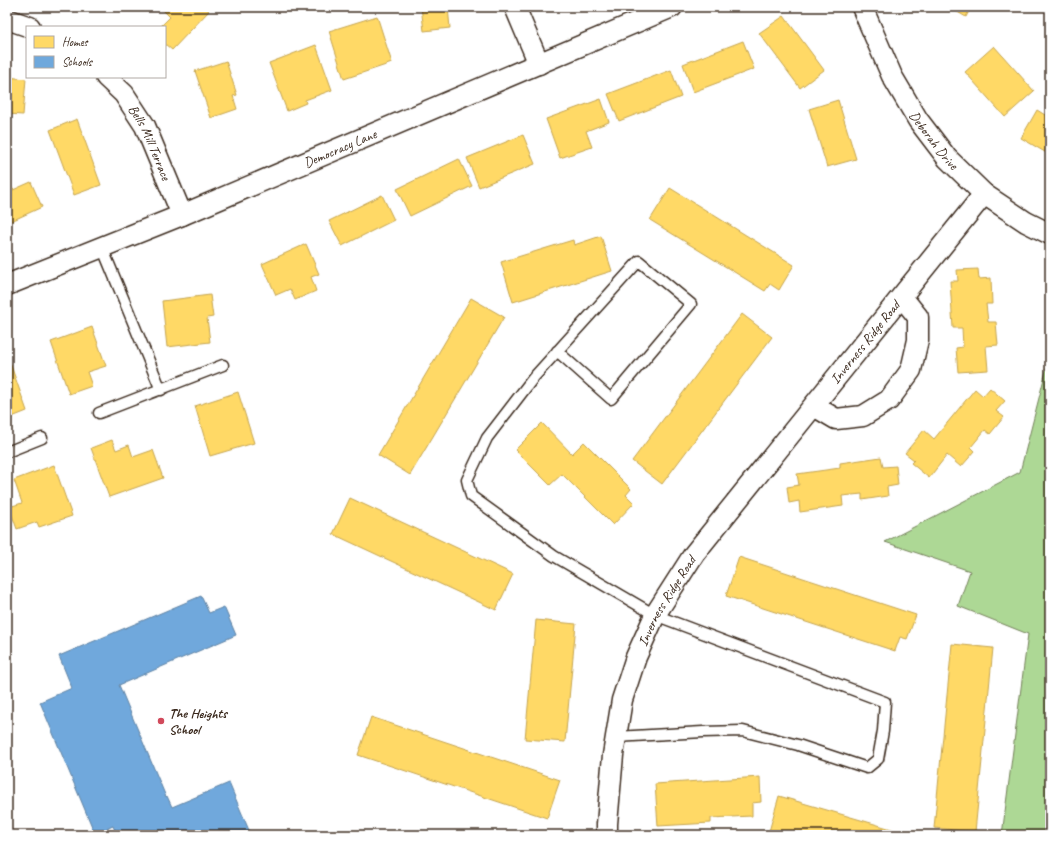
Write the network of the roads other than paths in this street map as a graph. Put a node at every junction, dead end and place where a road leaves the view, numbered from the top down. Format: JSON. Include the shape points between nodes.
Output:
{"nodes":[{"id":1,"x":515,"y":7,"type":"edge"},
{"id":2,"x":672,"y":7,"type":"edge"},
{"id":3,"x":862,"y":7,"type":"edge"},
{"id":4,"x":7,"y":19,"type":"edge"},
{"id":5,"x":27,"y":26,"type":"edge"},
{"id":6,"x":539,"y":64,"type":"junction"},
{"id":7,"x":107,"y":78,"type":"edge"},
{"id":8,"x":984,"y":194,"type":"junction"},
{"id":9,"x":182,"y":215,"type":"junction"},
{"id":10,"x":1050,"y":234,"type":"edge"},
{"id":11,"x":102,"y":247,"type":"junction"},
{"id":12,"x":7,"y":285,"type":"edge"},
{"id":13,"x":902,"y":298,"type":"junction"},
{"id":14,"x":557,"y":351,"type":"junction"},
{"id":15,"x":223,"y":365,"type":"dead end"},
{"id":16,"x":162,"y":390,"type":"junction"},
{"id":17,"x":814,"y":406,"type":"junction"},
{"id":18,"x":99,"y":413,"type":"dead end"},
{"id":19,"x":42,"y":438,"type":"dead end"},
{"id":20,"x":7,"y":452,"type":"edge"},
{"id":21,"x":655,"y":615,"type":"junction"},
{"id":22,"x":616,"y":737,"type":"junction"},
{"id":23,"x":607,"y":835,"type":"edge"}],
"edges":[{"from":1,"to":6,"type":"street"},
{"from":2,"to":6,"type":"street","name":"Democracy Lane"},
{"from":3,"to":8,"type":"street","name":"Deborah Drive","via":[[892,76],[918,120],[947,158]]},
{"from":4,"to":5,"type":"street"},
{"from":6,"to":9,"type":"street","name":"Democracy Lane"},
{"from":7,"to":9,"type":"street","name":"Bells Mill Terrace","via":[[124,94],[145,126]]},
{"from":8,"to":10,"type":"street","name":"Deborah Drive","via":[[1026,222]]},
{"from":8,"to":13,"type":"street","name":"Inverness Ridge Road"},
{"from":9,"to":11,"type":"street","name":"Democracy Lane"},
{"from":11,"to":12,"type":"street","name":"Democracy Lane"},
{"from":11,"to":16,"type":"lane"},
{"from":13,"to":17,"type":"street","name":"Inverness Ridge Road"},
{"from":13,"to":17,"type":"street","name":"Inverness Ridge Road","via":[[918,317],[918,340],[911,370],[889,400],[863,416],[836,419]]},
{"from":14,"to":14,"type":"lane","via":[[638,261],[691,304],[611,399]]},
{"from":14,"to":21,"type":"lane","via":[[487,438],[467,480],[471,496],[554,556]]},
{"from":15,"to":16,"type":"lane"},
{"from":16,"to":18,"type":"lane"},
{"from":17,"to":21,"type":"street","name":"Inverness Ridge Road","via":[[694,554]]},
{"from":19,"to":20,"type":"lane"},
{"from":21,"to":22,"type":"street","name":"Inverness Ridge Road","via":[[624,692]]},
{"from":21,"to":22,"type":"lane","via":[[885,702],[878,759],[867,768],[798,745],[743,731]]},
{"from":22,"to":23,"type":"street","name":"Inverness Ridge Road"}]}
